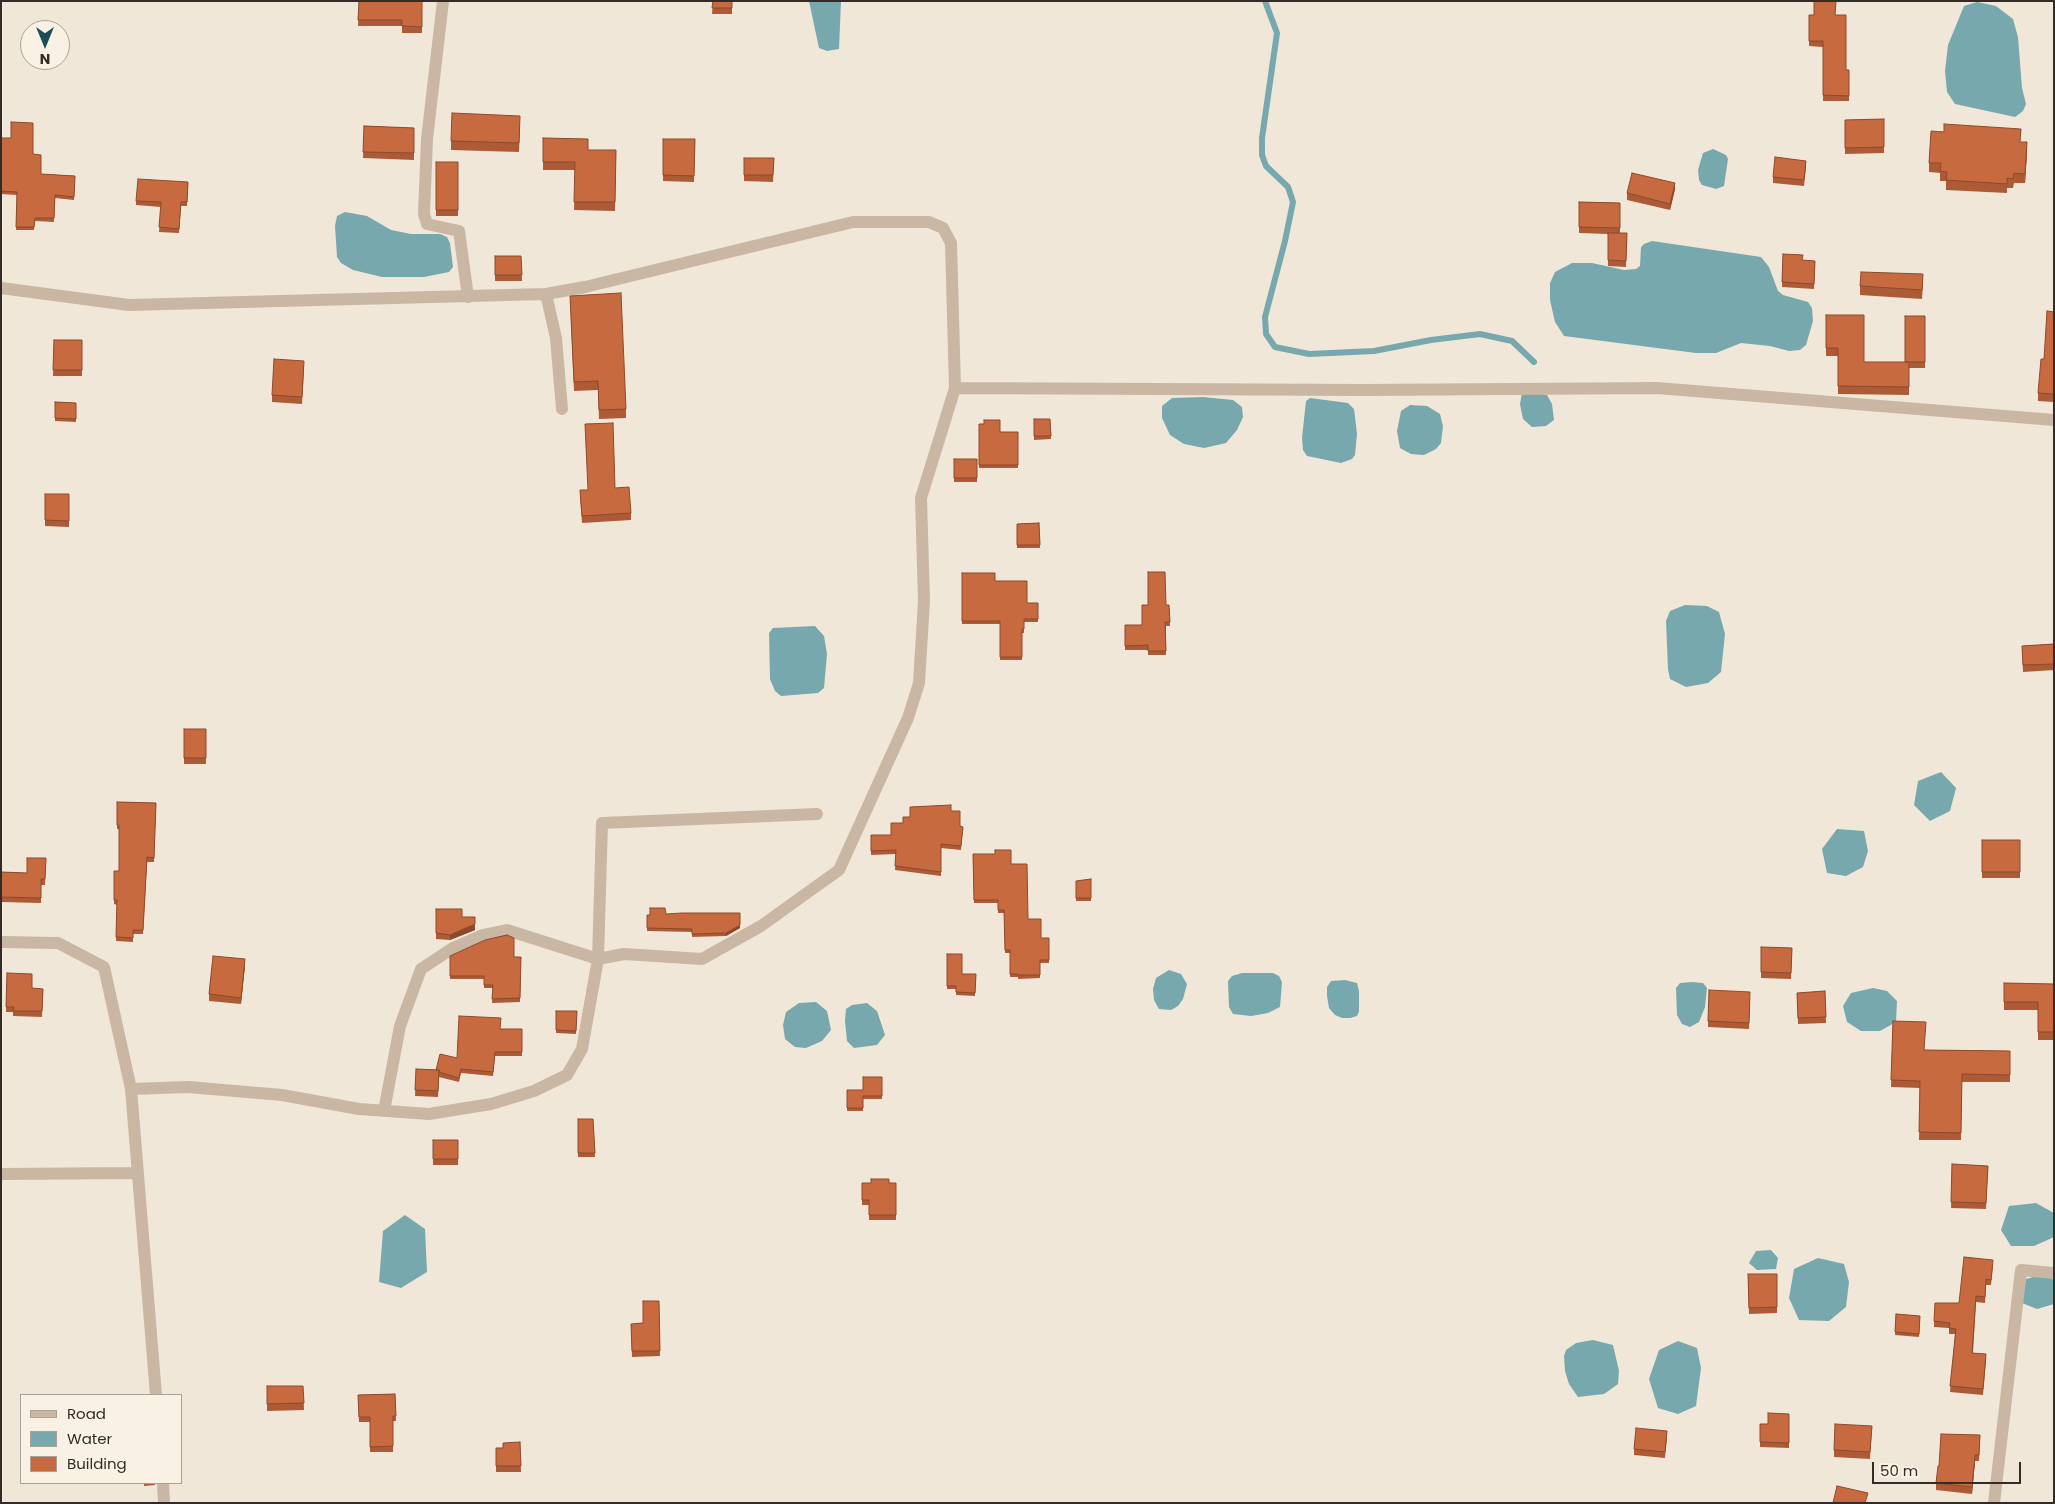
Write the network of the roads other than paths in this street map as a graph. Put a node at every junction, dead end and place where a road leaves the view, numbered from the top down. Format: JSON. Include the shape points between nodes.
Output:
{"nodes":[{"id":1,"x":443,"y":1,"type":"edge"},
{"id":2,"x":1,"y":288,"type":"edge"},
{"id":3,"x":546,"y":294,"type":"junction"},
{"id":4,"x":468,"y":297,"type":"junction"},
{"id":5,"x":955,"y":388,"type":"junction"},
{"id":6,"x":562,"y":409,"type":"dead end"},
{"id":7,"x":2054,"y":420,"type":"edge"},
{"id":8,"x":816,"y":814,"type":"dead end"},
{"id":9,"x":1,"y":942,"type":"edge"},
{"id":10,"x":598,"y":959,"type":"junction"},
{"id":11,"x":131,"y":1089,"type":"junction"},
{"id":12,"x":384,"y":1111,"type":"junction"},
{"id":13,"x":138,"y":1173,"type":"junction"},
{"id":14,"x":1,"y":1174,"type":"edge"},
{"id":15,"x":2054,"y":1272,"type":"edge"},
{"id":16,"x":156,"y":1394,"type":"edge"},
{"id":17,"x":163,"y":1484,"type":"edge"},
{"id":18,"x":164,"y":1503,"type":"edge"},
{"id":19,"x":1994,"y":1503,"type":"edge"}],
"edges":[{"from":1,"to":4,"type":"street","via":[[427,139],[424,214],[428,224],[459,231]]},
{"from":2,"to":4,"type":"street","via":[[129,305]]},
{"from":3,"to":4,"type":"street"},
{"from":3,"to":5,"type":"street","via":[[853,222],[929,222],[943,228],[951,243]]},
{"from":3,"to":6,"type":"street","via":[[556,338]]},
{"from":5,"to":7,"type":"street","via":[[1657,388]]},
{"from":5,"to":10,"type":"street","via":[[922,498],[924,601],[919,683],[908,718],[839,870],[761,926],[702,959],[624,954]]},
{"from":8,"to":10,"type":"street","via":[[602,823]]},
{"from":9,"to":11,"type":"street","via":[[58,943],[104,967]]},
{"from":10,"to":12,"type":"street","via":[[582,1048],[567,1075],[534,1091],[492,1104],[429,1114]]},
{"from":10,"to":12,"type":"street","via":[[508,930],[482,935],[453,948],[421,969],[400,1026]]},
{"from":11,"to":12,"type":"street","via":[[188,1087],[282,1095]]},
{"from":11,"to":13,"type":"street"},
{"from":13,"to":14,"type":"street"},
{"from":13,"to":16,"type":"street"},
{"from":15,"to":19,"type":"street","via":[[2021,1270]]},
{"from":17,"to":18,"type":"street"}]}
